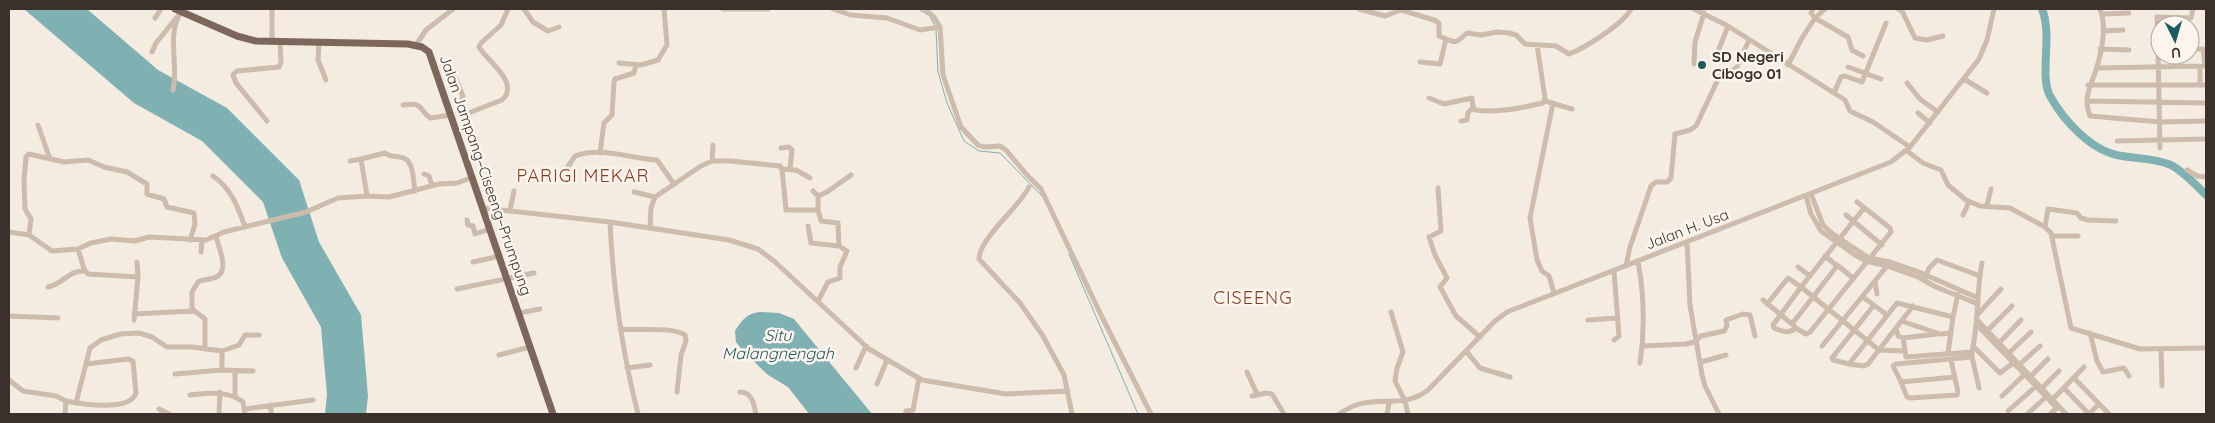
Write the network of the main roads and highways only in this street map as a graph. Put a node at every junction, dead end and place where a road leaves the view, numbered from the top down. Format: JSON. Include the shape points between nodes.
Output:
{"nodes":[{"id":1,"x":178,"y":12,"type":"edge"},
{"id":2,"x":553,"y":414,"type":"edge"}],
"edges":[{"from":1,"to":2,"type":"main road","name":"Jalan Jampang–Ciseeng–Prumpung","via":[[248,40],[416,45],[426,49],[432,56]]}]}
